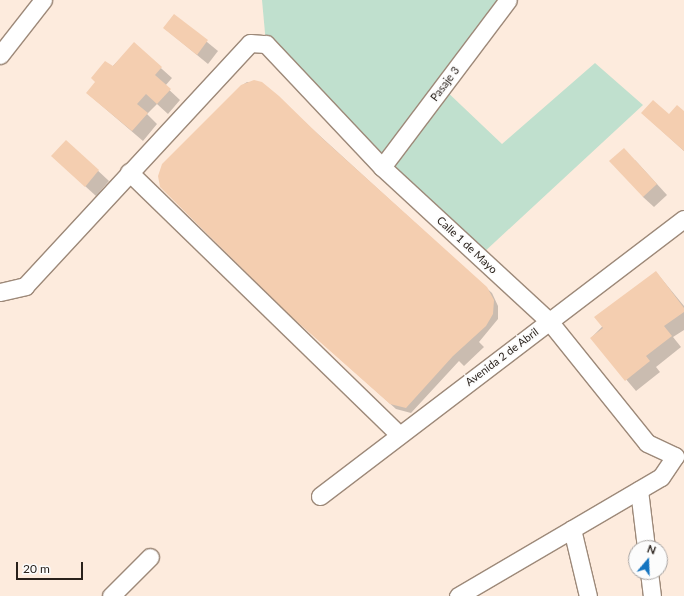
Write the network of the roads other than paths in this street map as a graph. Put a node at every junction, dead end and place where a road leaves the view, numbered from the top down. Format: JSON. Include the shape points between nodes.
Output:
{"nodes":[{"id":1,"x":43,"y":0,"type":"edge"},
{"id":2,"x":508,"y":0,"type":"edge"},
{"id":3,"x":0,"y":55,"type":"edge"},
{"id":4,"x":382,"y":168,"type":"junction"},
{"id":5,"x":129,"y":172,"type":"junction"},
{"id":6,"x":684,"y":219,"type":"edge"},
{"id":7,"x":0,"y":292,"type":"edge"},
{"id":8,"x":549,"y":322,"type":"junction"},
{"id":9,"x":399,"y":435,"type":"junction"},
{"id":10,"x":680,"y":456,"type":"edge"},
{"id":11,"x":639,"y":490,"type":"junction"},
{"id":12,"x":320,"y":496,"type":"dead end"},
{"id":13,"x":572,"y":529,"type":"junction"},
{"id":14,"x":645,"y":540,"type":"edge"},
{"id":15,"x":150,"y":557,"type":"dead end"},
{"id":16,"x":650,"y":580,"type":"edge"},
{"id":17,"x":474,"y":592,"type":"edge"},
{"id":18,"x":111,"y":596,"type":"edge"},
{"id":19,"x":458,"y":596,"type":"edge"},
{"id":20,"x":588,"y":596,"type":"edge"},
{"id":21,"x":652,"y":596,"type":"edge"}],
"edges":[{"from":1,"to":3,"type":"street"},
{"from":2,"to":4,"type":"street","name":"Pasaje 3"},
{"from":4,"to":5,"type":"street","name":"Calle 1 de Mayo","via":[[266,44],[250,43]]},
{"from":4,"to":8,"type":"street","name":"Calle 1 de Mayo"},
{"from":5,"to":7,"type":"street","via":[[24,286]]},
{"from":5,"to":9,"type":"street"},
{"from":6,"to":8,"type":"street","name":"Avenida 2 de Abril"},
{"from":8,"to":9,"type":"street","name":"Avenida 2 de Abril"},
{"from":8,"to":10,"type":"street","name":"Calle 1 de Mayo","via":[[647,443]]},
{"from":9,"to":12,"type":"street","name":"Avenida 2 de Abril"},
{"from":10,"to":11,"type":"street","via":[[661,477]]},
{"from":11,"to":13,"type":"street"},
{"from":11,"to":14,"type":"street"},
{"from":13,"to":17,"type":"street"},
{"from":13,"to":20,"type":"street"},
{"from":15,"to":18,"type":"street"},
{"from":16,"to":21,"type":"street"},
{"from":17,"to":19,"type":"street"}]}
